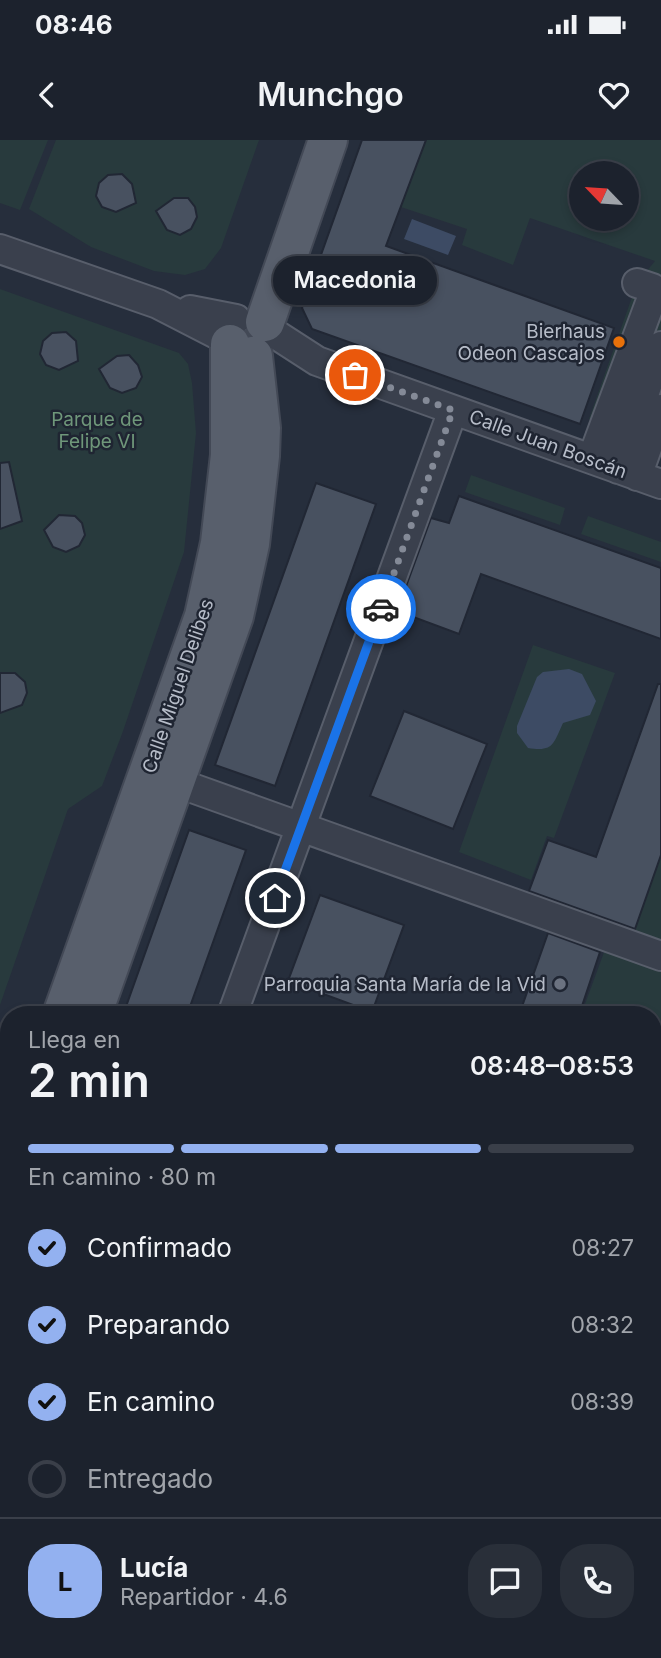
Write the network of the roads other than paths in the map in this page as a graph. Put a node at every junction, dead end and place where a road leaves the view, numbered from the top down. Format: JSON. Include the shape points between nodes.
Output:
{"nodes":[{"id":1,"x":304,"y":140,"type":"edge"},
{"id":2,"x":328,"y":140,"type":"edge"},
{"id":3,"x":0,"y":248,"type":"edge"},
{"id":4,"x":637,"y":283,"type":"dead end"},
{"id":5,"x":248,"y":335,"type":"junction"},
{"id":6,"x":661,"y":346,"type":"edge"},
{"id":7,"x":661,"y":409,"type":"edge"},
{"id":8,"x":453,"y":410,"type":"junction"},
{"id":9,"x":627,"y":472,"type":"edge"},
{"id":10,"x":195,"y":789,"type":"dead end"},
{"id":11,"x":300,"y":828,"type":"junction"},
{"id":12,"x":661,"y":957,"type":"edge"},
{"id":13,"x":64,"y":1006,"type":"edge"},
{"id":14,"x":95,"y":1006,"type":"edge"},
{"id":15,"x":235,"y":1006,"type":"edge"}],
"edges":[{"from":1,"to":5,"type":"main road","via":[[268,247]]},
{"from":2,"to":5,"type":"main road"},
{"from":3,"to":5,"type":"street","name":"Calle Juan Boscán"},
{"from":4,"to":9,"type":"street","via":[[652,288],[653,296]]},
{"from":5,"to":8,"type":"street","name":"Calle Juan Boscán"},
{"from":5,"to":13,"type":"main road","name":"Calle Miguel Delibes","via":[[220,544],[204,615]]},
{"from":5,"to":14,"type":"main road","name":"Calle Miguel Delibes","via":[[261,428],[260,456],[250,544],[234,615]]},
{"from":6,"to":9,"type":"street"},
{"from":7,"to":9,"type":"street"},
{"from":8,"to":9,"type":"street","name":"Calle Juan Boscán"},
{"from":8,"to":11,"type":"street"},
{"from":10,"to":11,"type":"street"},
{"from":11,"to":12,"type":"street"},
{"from":11,"to":15,"type":"street"}]}
